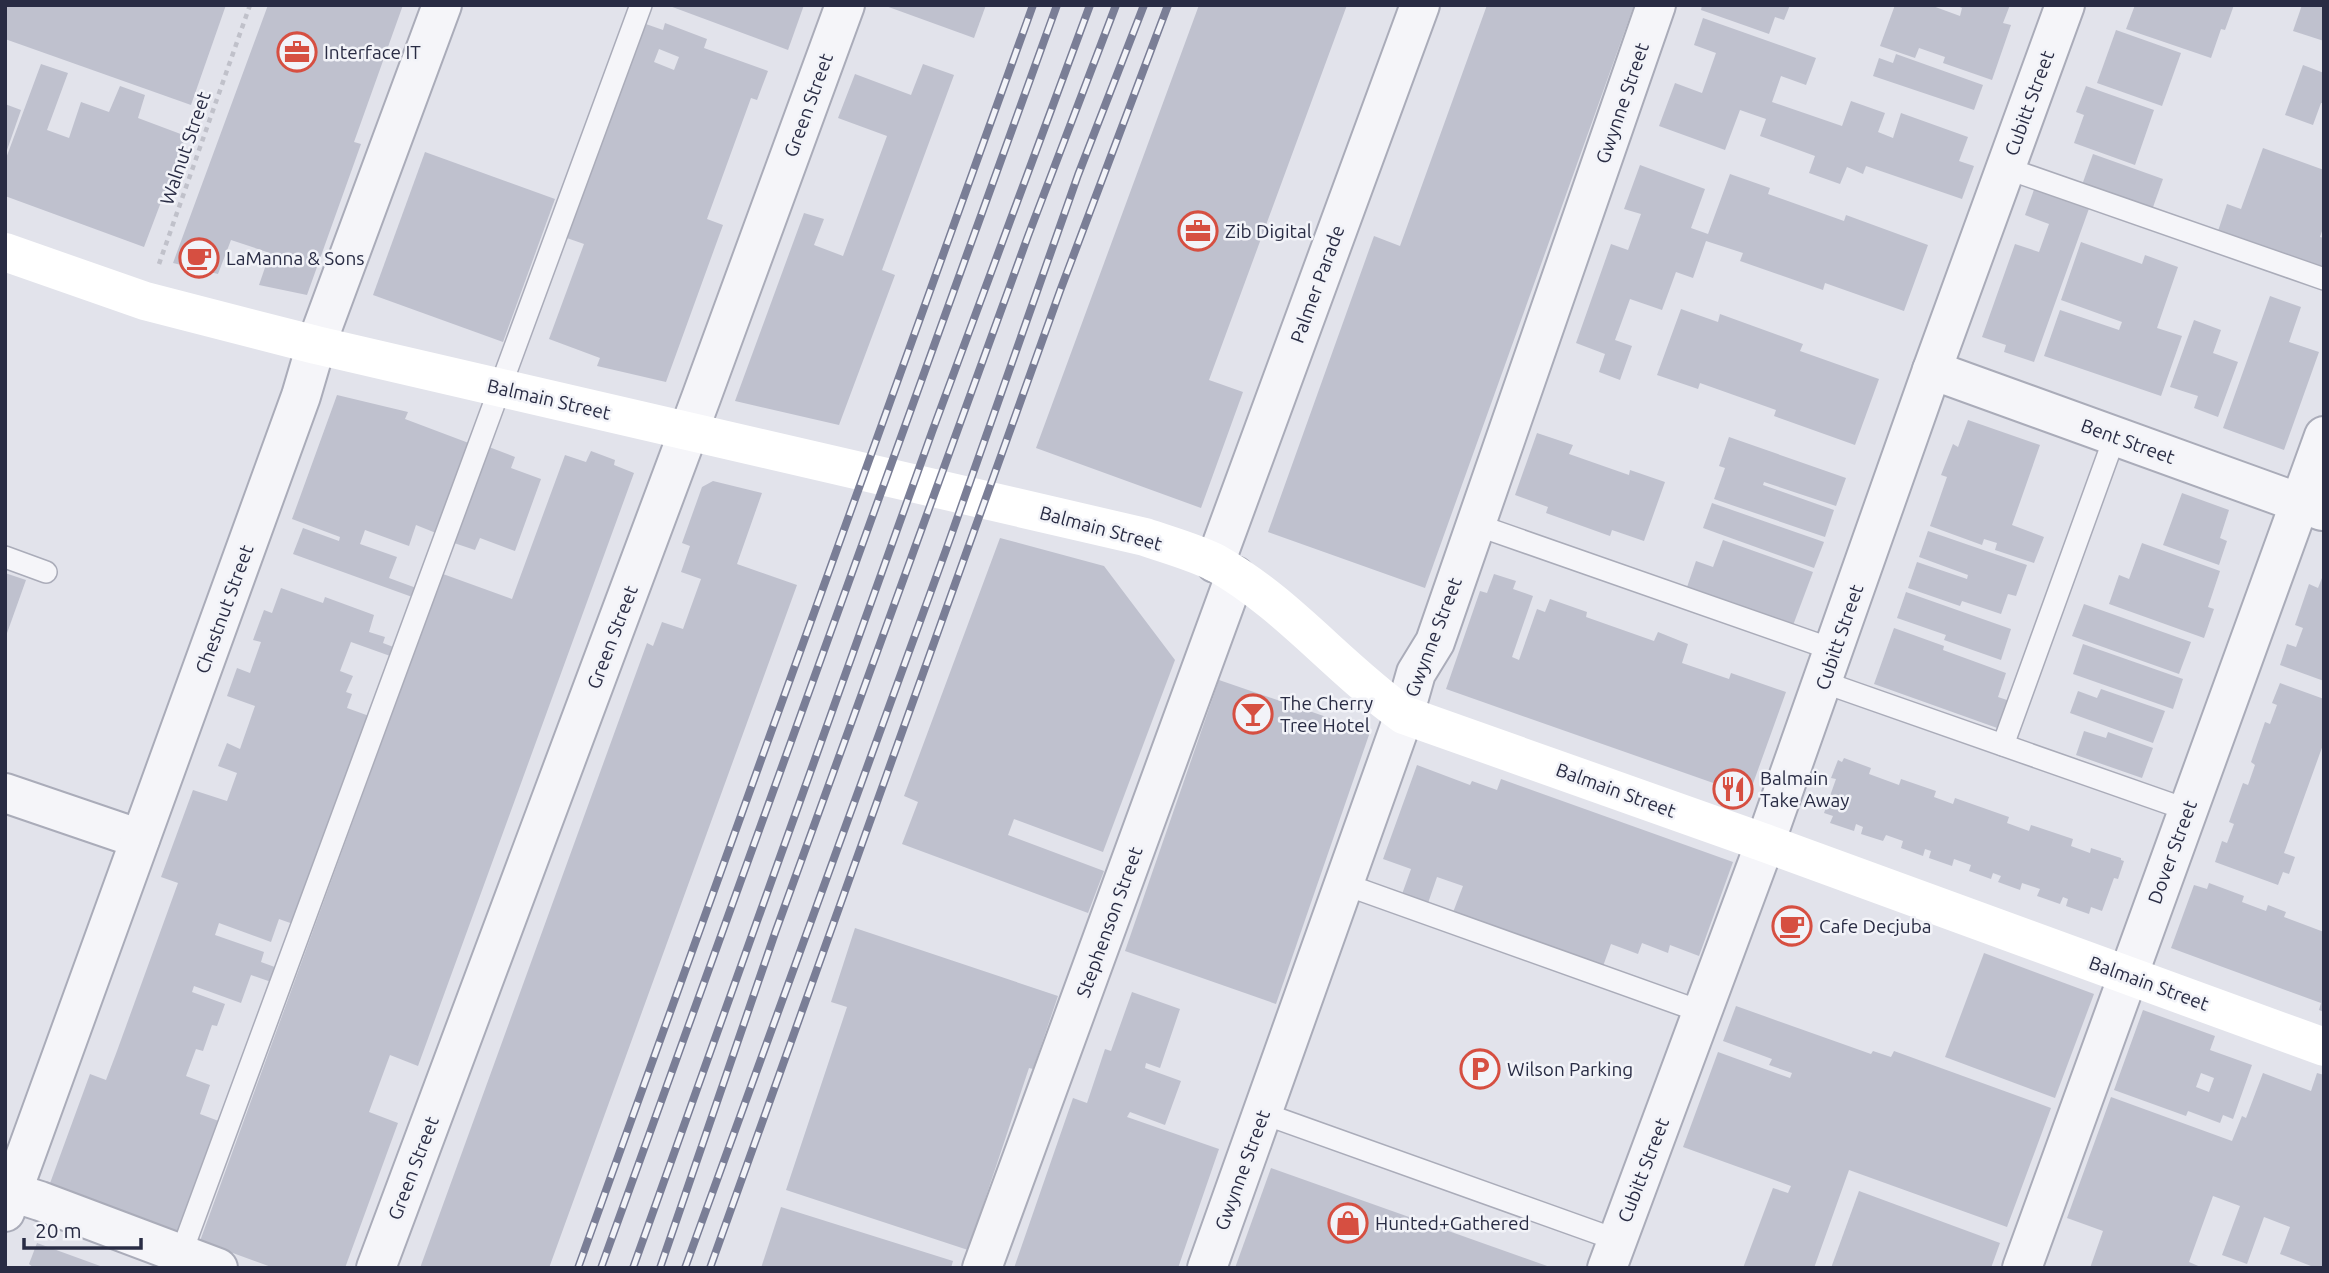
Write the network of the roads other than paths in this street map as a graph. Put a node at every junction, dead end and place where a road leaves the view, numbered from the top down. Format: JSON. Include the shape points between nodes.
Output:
{"nodes":[{"id":1,"x":442,"y":5,"type":"edge"},
{"id":2,"x":641,"y":5,"type":"edge"},
{"id":3,"x":845,"y":5,"type":"edge"},
{"id":4,"x":1420,"y":5,"type":"edge"},
{"id":5,"x":1656,"y":5,"type":"edge"},
{"id":6,"x":2065,"y":5,"type":"edge"},
{"id":7,"x":2006,"y":168,"type":"junction"},
{"id":8,"x":5,"y":252,"type":"edge"},
{"id":9,"x":2324,"y":279,"type":"edge"},
{"id":10,"x":316,"y":345,"type":"junction"},
{"id":11,"x":1932,"y":370,"type":"junction"},
{"id":12,"x":500,"y":388,"type":"junction"},
{"id":13,"x":689,"y":430,"type":"junction"},
{"id":14,"x":2115,"y":436,"type":"junction"},
{"id":15,"x":2324,"y":436,"type":"edge"},
{"id":16,"x":2312,"y":507,"type":"edge"},
{"id":17,"x":1474,"y":524,"type":"junction"},
{"id":18,"x":5,"y":556,"type":"edge"},
{"id":19,"x":1225,"y":570,"type":"junction"},
{"id":20,"x":46,"y":572,"type":"dead end"},
{"id":21,"x":1829,"y":666,"type":"junction"},
{"id":22,"x":1404,"y":715,"type":"junction"},
{"id":23,"x":2003,"y":745,"type":"junction"},
{"id":24,"x":5,"y":793,"type":"edge"},
{"id":25,"x":2188,"y":810,"type":"junction"},
{"id":26,"x":140,"y":839,"type":"junction"},
{"id":27,"x":1765,"y":843,"type":"junction"},
{"id":28,"x":1344,"y":884,"type":"junction"},
{"id":29,"x":2127,"y":975,"type":"junction"},
{"id":30,"x":1702,"y":1013,"type":"junction"},
{"id":31,"x":2324,"y":1047,"type":"edge"},
{"id":32,"x":1262,"y":1113,"type":"junction"},
{"id":33,"x":8,"y":1198,"type":"edge"},
{"id":34,"x":1612,"y":1254,"type":"edge"},
{"id":35,"x":178,"y":1261,"type":"edge"},
{"id":36,"x":218,"y":1268,"type":"edge"},
{"id":37,"x":376,"y":1268,"type":"edge"},
{"id":38,"x":982,"y":1268,"type":"edge"},
{"id":39,"x":1207,"y":1268,"type":"edge"},
{"id":40,"x":2022,"y":1268,"type":"edge"}],
"edges":[{"from":1,"to":10,"type":"street","name":"Chestnut Street"},
{"from":2,"to":12,"type":"lane"},
{"from":3,"to":13,"type":"street","name":"Green Street"},
{"from":4,"to":19,"type":"street","name":"Palmer Parade"},
{"from":5,"to":17,"type":"street","name":"Gwynne Street"},
{"from":6,"to":7,"type":"street","name":"Cubitt Street"},
{"from":7,"to":9,"type":"lane"},
{"from":7,"to":11,"type":"street","name":"Cubitt Street"},
{"from":8,"to":10,"type":"street","name":"Balmain Street","via":[[145,301]]},
{"from":10,"to":12,"type":"street","name":"Balmain Street"},
{"from":10,"to":26,"type":"street","name":"Chestnut Street"},
{"from":11,"to":14,"type":"street","name":"Bent Street"},
{"from":11,"to":21,"type":"street","name":"Cubitt Street"},
{"from":12,"to":13,"type":"street","name":"Balmain Street"},
{"from":12,"to":35,"type":"lane"},
{"from":13,"to":19,"type":"street","name":"Balmain Street","via":[[1145,537]]},
{"from":13,"to":37,"type":"street","name":"Green Street"},
{"from":14,"to":16,"type":"street","name":"Bent Street"},
{"from":14,"to":23,"type":"lane"},
{"from":15,"to":16,"type":"street","name":"Dover Street"},
{"from":16,"to":25,"type":"street","name":"Dover Street"},
{"from":17,"to":21,"type":"lane"},
{"from":17,"to":22,"type":"street","name":"Gwynne Street","via":[[1435,642],[1416,673]]},
{"from":18,"to":20,"type":"lane"},
{"from":19,"to":22,"type":"street","name":"Balmain Street","via":[[1304,627],[1368,688]]},
{"from":19,"to":38,"type":"street","name":"Stephenson Street"},
{"from":21,"to":23,"type":"lane"},
{"from":21,"to":27,"type":"street","name":"Cubitt Street"},
{"from":22,"to":27,"type":"street","name":"Balmain Street"},
{"from":22,"to":28,"type":"street","name":"Gwynne Street"},
{"from":23,"to":25,"type":"lane"},
{"from":24,"to":26,"type":"street"},
{"from":25,"to":29,"type":"street","name":"Dover Street"},
{"from":26,"to":33,"type":"street","name":"Chestnut Street"},
{"from":27,"to":29,"type":"street","name":"Balmain Street"},
{"from":27,"to":30,"type":"street","name":"Cubitt Street"},
{"from":28,"to":30,"type":"lane"},
{"from":28,"to":32,"type":"street","name":"Gwynne Street"},
{"from":29,"to":31,"type":"street","name":"Balmain Street"},
{"from":29,"to":40,"type":"street","name":"Dover Street"},
{"from":30,"to":34,"type":"street","name":"Cubitt Street"},
{"from":32,"to":34,"type":"lane"},
{"from":32,"to":39,"type":"street","name":"Gwynne Street"},
{"from":33,"to":35,"type":"street"},
{"from":35,"to":36,"type":"street"}]}
